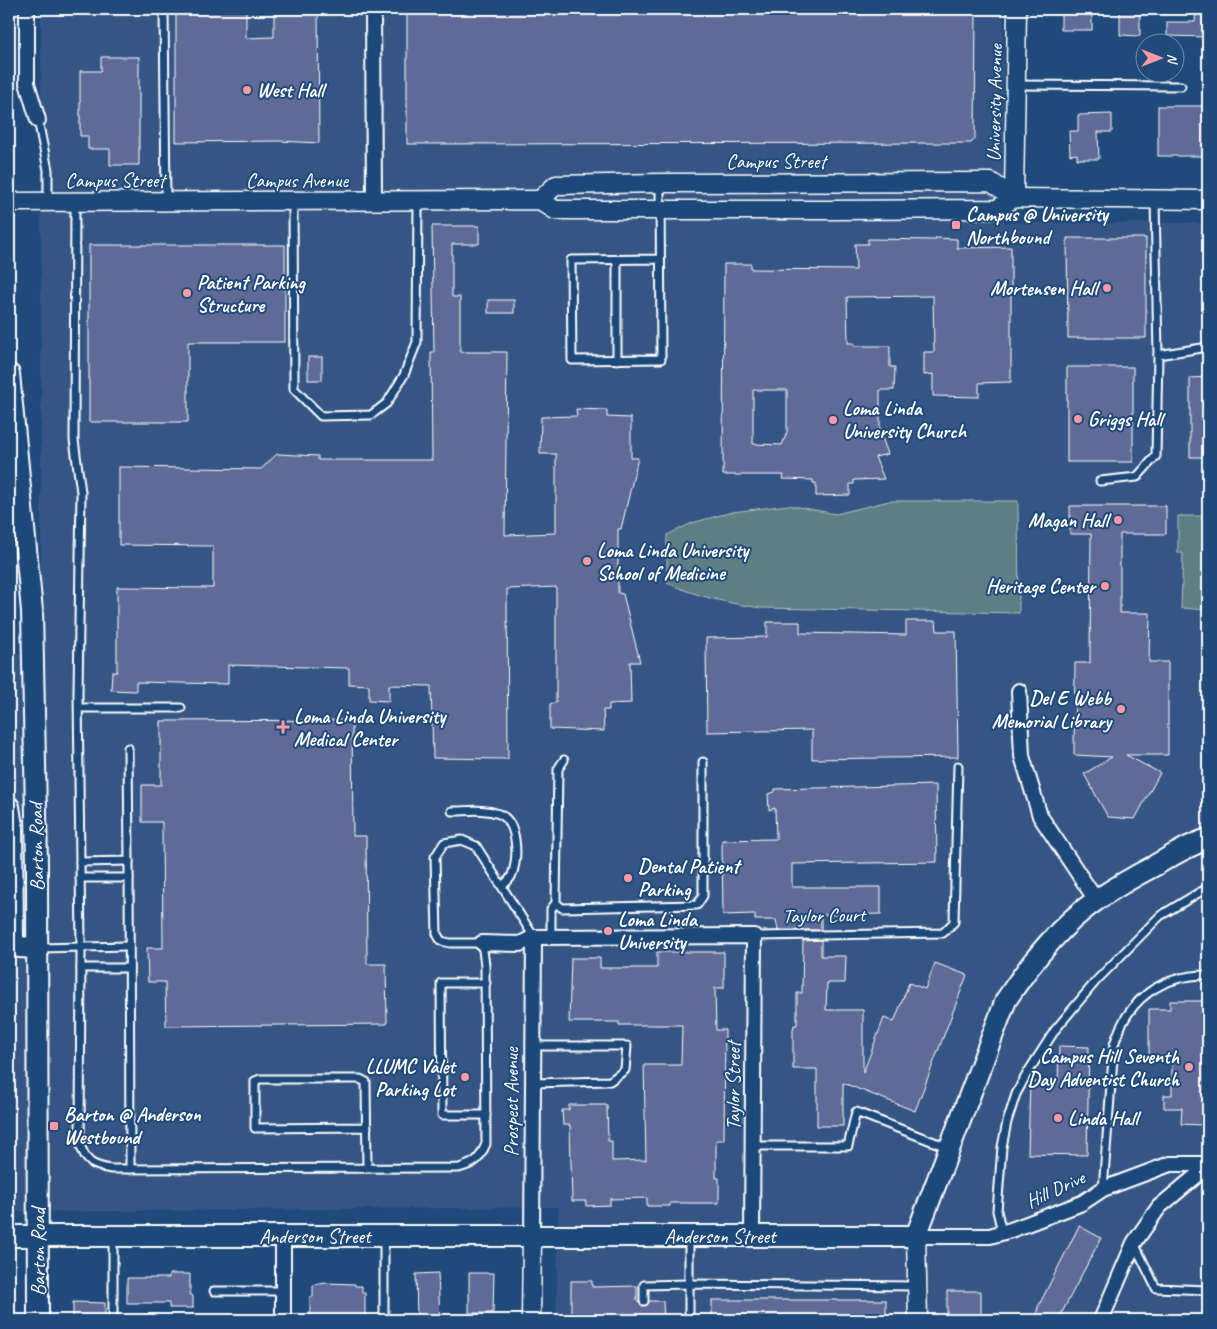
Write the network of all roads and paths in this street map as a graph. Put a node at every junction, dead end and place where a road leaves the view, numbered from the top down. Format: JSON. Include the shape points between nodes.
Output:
{"nodes":[{"id":1,"x":28,"y":9,"type":"edge"},
{"id":2,"x":164,"y":9,"type":"edge"},
{"id":3,"x":373,"y":9,"type":"edge"},
{"id":4,"x":1017,"y":9,"type":"edge"},
{"id":5,"x":1016,"y":85,"type":"junction"},
{"id":6,"x":1181,"y":86,"type":"dead end"},
{"id":7,"x":38,"y":120,"type":"joint"},
{"id":8,"x":660,"y":183,"type":"junction"},
{"id":9,"x":1014,"y":198,"type":"junction"},
{"id":10,"x":1156,"y":199,"type":"junction"},
{"id":11,"x":540,"y":200,"type":"junction"},
{"id":12,"x":1208,"y":200,"type":"edge"},
{"id":13,"x":166,"y":201,"type":"junction"},
{"id":14,"x":221,"y":201,"type":"joint"},
{"id":15,"x":293,"y":201,"type":"junction"},
{"id":16,"x":418,"y":201,"type":"junction"},
{"id":17,"x":9,"y":202,"type":"edge"},
{"id":18,"x":48,"y":202,"type":"junction"},
{"id":19,"x":75,"y":202,"type":"junction"},
{"id":20,"x":374,"y":202,"type":"junction"},
{"id":21,"x":660,"y":210,"type":"junction"},
{"id":22,"x":660,"y":259,"type":"junction"},
{"id":23,"x":617,"y":260,"type":"junction"},
{"id":24,"x":1208,"y":347,"type":"edge"},
{"id":25,"x":1158,"y":355,"type":"junction"},
{"id":26,"x":617,"y":360,"type":"junction"},
{"id":27,"x":9,"y":374,"type":"edge"},
{"id":28,"x":1100,"y":481,"type":"dead end"},
{"id":29,"x":1019,"y":691,"type":"dead end"},
{"id":30,"x":79,"y":708,"type":"junction"},
{"id":31,"x":181,"y":708,"type":"dead end"},
{"id":32,"x":128,"y":748,"type":"dead end"},
{"id":33,"x":564,"y":760,"type":"dead end"},
{"id":34,"x":703,"y":762,"type":"dead end"},
{"id":35,"x":958,"y":766,"type":"dead end"},
{"id":36,"x":9,"y":807,"type":"edge"},
{"id":37,"x":452,"y":811,"type":"dead end"},
{"id":38,"x":1208,"y":839,"type":"edge"},
{"id":39,"x":129,"y":861,"type":"junction"},
{"id":40,"x":80,"y":862,"type":"junction"},
{"id":41,"x":80,"y":878,"type":"junction"},
{"id":42,"x":129,"y":878,"type":"junction"},
{"id":43,"x":502,"y":886,"type":"junction"},
{"id":44,"x":1208,"y":889,"type":"edge"},
{"id":45,"x":1096,"y":900,"type":"junction"},
{"id":46,"x":556,"y":903,"type":"junction"},
{"id":47,"x":754,"y":936,"type":"junction"},
{"id":48,"x":534,"y":937,"type":"junction"},
{"id":49,"x":551,"y":937,"type":"junction"},
{"id":50,"x":482,"y":943,"type":"junction"},
{"id":51,"x":129,"y":946,"type":"junction"},
{"id":52,"x":81,"y":947,"type":"junction"},
{"id":53,"x":37,"y":948,"type":"junction"},
{"id":54,"x":81,"y":968,"type":"junction"},
{"id":55,"x":129,"y":968,"type":"junction"},
{"id":56,"x":1208,"y":975,"type":"edge"},
{"id":57,"x":486,"y":983,"type":"junction"},
{"id":58,"x":533,"y":1046,"type":"junction"},
{"id":59,"x":532,"y":1083,"type":"junction"},
{"id":60,"x":486,"y":1115,"type":"junction"},
{"id":61,"x":366,"y":1128,"type":"junction"},
{"id":62,"x":753,"y":1146,"type":"junction"},
{"id":63,"x":950,"y":1148,"type":"junction"},
{"id":64,"x":1208,"y":1165,"type":"edge"},
{"id":65,"x":130,"y":1168,"type":"junction"},
{"id":66,"x":367,"y":1168,"type":"junction"},
{"id":67,"x":1103,"y":1189,"type":"junction"},
{"id":68,"x":1002,"y":1232,"type":"junction"},
{"id":69,"x":9,"y":1236,"type":"edge"},
{"id":70,"x":38,"y":1236,"type":"junction"},
{"id":71,"x":113,"y":1236,"type":"junction"},
{"id":72,"x":283,"y":1236,"type":"junction"},
{"id":73,"x":689,"y":1236,"type":"junction"},
{"id":74,"x":752,"y":1236,"type":"junction"},
{"id":75,"x":916,"y":1236,"type":"junction"},
{"id":76,"x":384,"y":1237,"type":"junction"},
{"id":77,"x":532,"y":1237,"type":"junction"},
{"id":78,"x":1134,"y":1243,"type":"junction"},
{"id":79,"x":689,"y":1284,"type":"junction"},
{"id":80,"x":917,"y":1286,"type":"junction"},
{"id":81,"x":1208,"y":1290,"type":"edge"},
{"id":82,"x":214,"y":1291,"type":"dead end"},
{"id":83,"x":283,"y":1291,"type":"junction"},
{"id":84,"x":644,"y":1301,"type":"dead end"},
{"id":85,"x":38,"y":1320,"type":"edge"},
{"id":86,"x":114,"y":1320,"type":"edge"},
{"id":87,"x":283,"y":1320,"type":"edge"},
{"id":88,"x":384,"y":1320,"type":"edge"},
{"id":89,"x":532,"y":1320,"type":"edge"},
{"id":90,"x":689,"y":1320,"type":"edge"},
{"id":91,"x":918,"y":1320,"type":"edge"},
{"id":92,"x":1101,"y":1320,"type":"edge"}],
"edges":[{"from":1,"to":7,"type":"street","via":[[28,83]]},
{"from":2,"to":13,"type":"lane"},
{"from":3,"to":20,"type":"street"},
{"from":4,"to":5,"type":"street","name":"University Avenue"},
{"from":5,"to":6,"type":"lane"},
{"from":5,"to":9,"type":"street","name":"University Avenue"},
{"from":7,"to":18,"type":"lane","via":[[48,170]]},
{"from":8,"to":9,"type":"street","name":"Campus Street","via":[[991,182]]},
{"from":8,"to":11,"type":"street","name":"Campus Street","via":[[556,185]]},
{"from":8,"to":21,"type":"lane"},
{"from":9,"to":10,"type":"street"},
{"from":9,"to":21,"type":"street","via":[[997,209]]},
{"from":10,"to":12,"type":"street"},
{"from":10,"to":25,"type":"lane"},
{"from":11,"to":16,"type":"street"},
{"from":11,"to":21,"type":"street","via":[[555,210]]},
{"from":13,"to":14,"type":"street","name":"Campus Street"},
{"from":13,"to":19,"type":"street","name":"Campus Street"},
{"from":14,"to":15,"type":"street","name":"Campus Avenue"},
{"from":15,"to":16,"type":"lane","via":[[294,389],[321,416],[371,415],[387,403],[404,375],[417,342]]},
{"from":15,"to":20,"type":"street","name":"Campus Avenue"},
{"from":16,"to":20,"type":"street"},
{"from":17,"to":18,"type":"street","name":"Campus Street"},
{"from":18,"to":19,"type":"street","name":"Campus Street"},
{"from":19,"to":30,"type":"lane","via":[[74,440],[81,492]]},
{"from":21,"to":22,"type":"lane"},
{"from":22,"to":23,"type":"lane"},
{"from":22,"to":26,"type":"lane","via":[[661,359]]},
{"from":23,"to":26,"type":"lane"},
{"from":23,"to":26,"type":"lane","via":[[571,260],[572,360]]},
{"from":24,"to":25,"type":"lane"},
{"from":25,"to":28,"type":"lane","via":[[1156,456],[1138,477]]},
{"from":27,"to":53,"type":"main road","name":"Barton Road","via":[[32,611]]},
{"from":29,"to":45,"type":"street","via":[[1022,756],[1040,816]]},
{"from":30,"to":31,"type":"lane"},
{"from":30,"to":40,"type":"lane"},
{"from":32,"to":39,"type":"lane"},
{"from":33,"to":46,"type":"lane","via":[[558,769]]},
{"from":34,"to":46,"type":"lane","via":[[702,896],[697,905],[562,908]]},
{"from":35,"to":47,"type":"lane","name":"Taylor Court","via":[[954,922],[943,933]]},
{"from":36,"to":53,"type":"main road","via":[[14,944]]},
{"from":37,"to":43,"type":"lane","via":[[493,812],[501,814],[511,825],[515,862],[512,877]]},
{"from":38,"to":45,"type":"main road"},
{"from":39,"to":40,"type":"lane"},
{"from":39,"to":42,"type":"lane"},
{"from":40,"to":41,"type":"lane"},
{"from":41,"to":42,"type":"lane"},
{"from":41,"to":52,"type":"lane"},
{"from":42,"to":51,"type":"lane"},
{"from":43,"to":48,"type":"lane"},
{"from":43,"to":50,"type":"lane","via":[[476,846],[462,840],[444,843],[436,857],[436,934],[441,941],[450,943]]},
{"from":44,"to":68,"type":"lane","via":[[1160,916],[1096,981],[1055,1030],[1028,1072],[1016,1094],[1002,1147],[997,1211]]},
{"from":45,"to":63,"type":"main road","via":[[1026,969],[1006,1000]]},
{"from":46,"to":49,"type":"lane","via":[[551,908]]},
{"from":47,"to":49,"type":"street","name":"Taylor Court"},
{"from":47,"to":62,"type":"street","name":"Taylor Street"},
{"from":48,"to":49,"type":"street","name":"Taylor Court"},
{"from":48,"to":50,"type":"street","via":[[520,944]]},
{"from":48,"to":58,"type":"street","name":"Prospect Avenue"},
{"from":50,"to":57,"type":"lane"},
{"from":51,"to":52,"type":"lane"},
{"from":51,"to":55,"type":"lane"},
{"from":52,"to":53,"type":"lane"},
{"from":52,"to":54,"type":"lane"},
{"from":53,"to":70,"type":"main road","name":"Barton Road"},
{"from":54,"to":55,"type":"lane"},
{"from":54,"to":65,"type":"lane","via":[[80,1144],[84,1156],[94,1166]]},
{"from":55,"to":65,"type":"lane"},
{"from":56,"to":67,"type":"lane","via":[[1182,977],[1151,990],[1132,1006],[1117,1034]]},
{"from":57,"to":60,"type":"lane"},
{"from":57,"to":60,"type":"lane","via":[[442,983],[442,1116]]},
{"from":58,"to":59,"type":"street","name":"Prospect Avenue"},
{"from":58,"to":59,"type":"lane","via":[[627,1046],[625,1070],[610,1081]]},
{"from":59,"to":77,"type":"street","name":"Prospect Avenue"},
{"from":60,"to":66,"type":"lane","via":[[486,1144],[480,1157],[472,1164],[459,1168]]},
{"from":61,"to":61,"type":"lane","via":[[364,1080],[254,1081],[254,1128]]},
{"from":61,"to":66,"type":"lane"},
{"from":62,"to":63,"type":"lane","via":[[848,1146],[856,1112]]},
{"from":62,"to":74,"type":"street","name":"Taylor Street"},
{"from":63,"to":75,"type":"main road"},
{"from":64,"to":67,"type":"street","name":"Hill Drive","via":[[1170,1164]]},
{"from":64,"to":78,"type":"street","via":[[1159,1207]]},
{"from":65,"to":66,"type":"lane"},
{"from":67,"to":68,"type":"street","name":"Hill Drive","via":[[1082,1202]]},
{"from":68,"to":75,"type":"street","name":"Hill Drive","via":[[990,1236]]},
{"from":69,"to":70,"type":"main road","name":"Anderson Street"},
{"from":70,"to":71,"type":"main road","name":"Anderson Street"},
{"from":70,"to":85,"type":"main road","name":"Barton Road"},
{"from":71,"to":72,"type":"main road","name":"Anderson Street"},
{"from":71,"to":86,"type":"lane"},
{"from":72,"to":76,"type":"main road","name":"Anderson Street"},
{"from":72,"to":83,"type":"street"},
{"from":73,"to":74,"type":"main road","name":"Anderson Street"},
{"from":73,"to":77,"type":"main road","name":"Anderson Street"},
{"from":73,"to":79,"type":"lane"},
{"from":74,"to":75,"type":"main road","name":"Anderson Street"},
{"from":75,"to":80,"type":"street"},
{"from":76,"to":77,"type":"main road","name":"Anderson Street"},
{"from":76,"to":88,"type":"lane"},
{"from":77,"to":89,"type":"street","name":"Prospect Avenue"},
{"from":78,"to":81,"type":"lane","via":[[1156,1288]]},
{"from":78,"to":92,"type":"street"},
{"from":79,"to":80,"type":"lane"},
{"from":79,"to":84,"type":"lane","via":[[644,1285]]},
{"from":79,"to":90,"type":"lane"},
{"from":80,"to":91,"type":"street"},
{"from":82,"to":83,"type":"lane"},
{"from":83,"to":87,"type":"street"}]}
